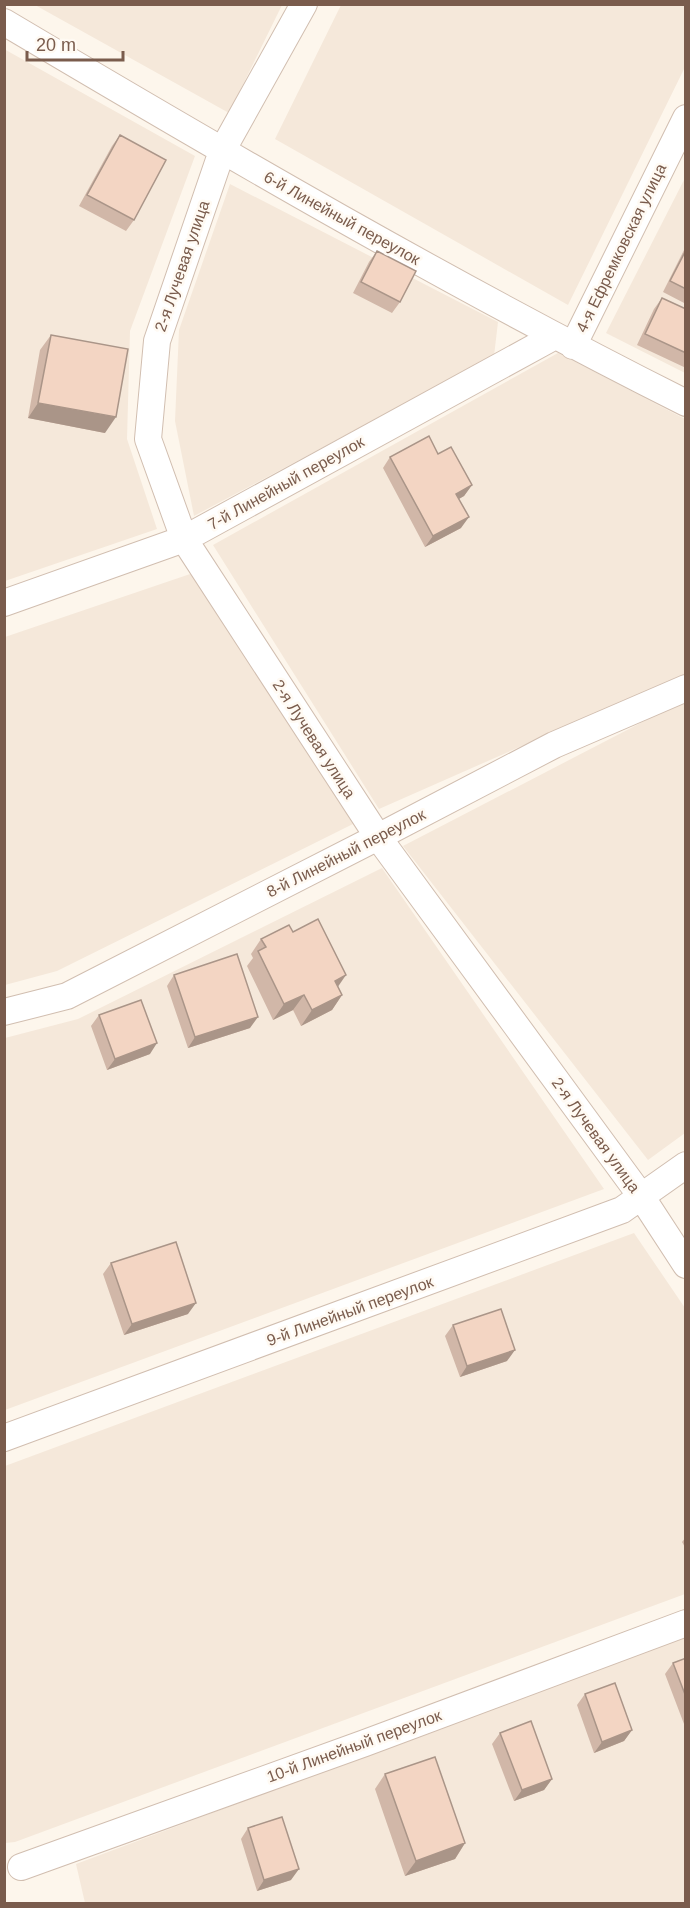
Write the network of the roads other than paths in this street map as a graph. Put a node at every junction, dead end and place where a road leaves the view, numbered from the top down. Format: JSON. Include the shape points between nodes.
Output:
{"nodes":[{"id":1,"x":304,"y":4,"type":"edge"},
{"id":2,"x":4,"y":22,"type":"edge"},
{"id":3,"x":686,"y":118,"type":"edge"},
{"id":4,"x":222,"y":151,"type":"junction"},
{"id":5,"x":564,"y":341,"type":"junction"},
{"id":6,"x":686,"y":403,"type":"edge"},
{"id":7,"x":184,"y":539,"type":"junction"},
{"id":8,"x":4,"y":603,"type":"edge"},
{"id":9,"x":686,"y":688,"type":"edge"},
{"id":10,"x":378,"y":837,"type":"junction"},
{"id":11,"x":4,"y":1012,"type":"edge"},
{"id":12,"x":686,"y":1165,"type":"edge"},
{"id":13,"x":641,"y":1196,"type":"junction"},
{"id":14,"x":686,"y":1265,"type":"edge"},
{"id":15,"x":4,"y":1438,"type":"edge"},
{"id":16,"x":686,"y":1623,"type":"edge"},
{"id":17,"x":21,"y":1867,"type":"dead end"}],
"edges":[{"from":1,"to":4,"type":"street","name":"2-я Лучевая улица"},
{"from":2,"to":4,"type":"street","name":"6-й Линейный переулок"},
{"from":3,"to":5,"type":"street","name":"4-я Ефремковская улица"},
{"from":4,"to":5,"type":"street","name":"6-й Линейный переулок"},
{"from":4,"to":7,"type":"street","name":"2-я Лучевая улица","via":[[157,341],[148,439]]},
{"from":5,"to":6,"type":"street","name":"6-й Линейный переулок"},
{"from":5,"to":7,"type":"street","name":"7-й Линейный переулок"},
{"from":7,"to":8,"type":"street","name":"7-й Линейный переулок"},
{"from":7,"to":10,"type":"street","name":"2-я Лучевая улица"},
{"from":9,"to":10,"type":"street","name":"8-й Линейный переулок","via":[[554,745]]},
{"from":10,"to":11,"type":"street","name":"8-й Линейный переулок","via":[[67,996]]},
{"from":10,"to":13,"type":"street","name":"2-я Лучевая улица"},
{"from":12,"to":13,"type":"street","name":"9-й Линейный переулок"},
{"from":13,"to":14,"type":"street","name":"2-я Лучевая улица"},
{"from":13,"to":15,"type":"street","name":"9-й Линейный переулок","via":[[622,1210]]},
{"from":16,"to":17,"type":"street","name":"10-й Линейный переулок"}]}
